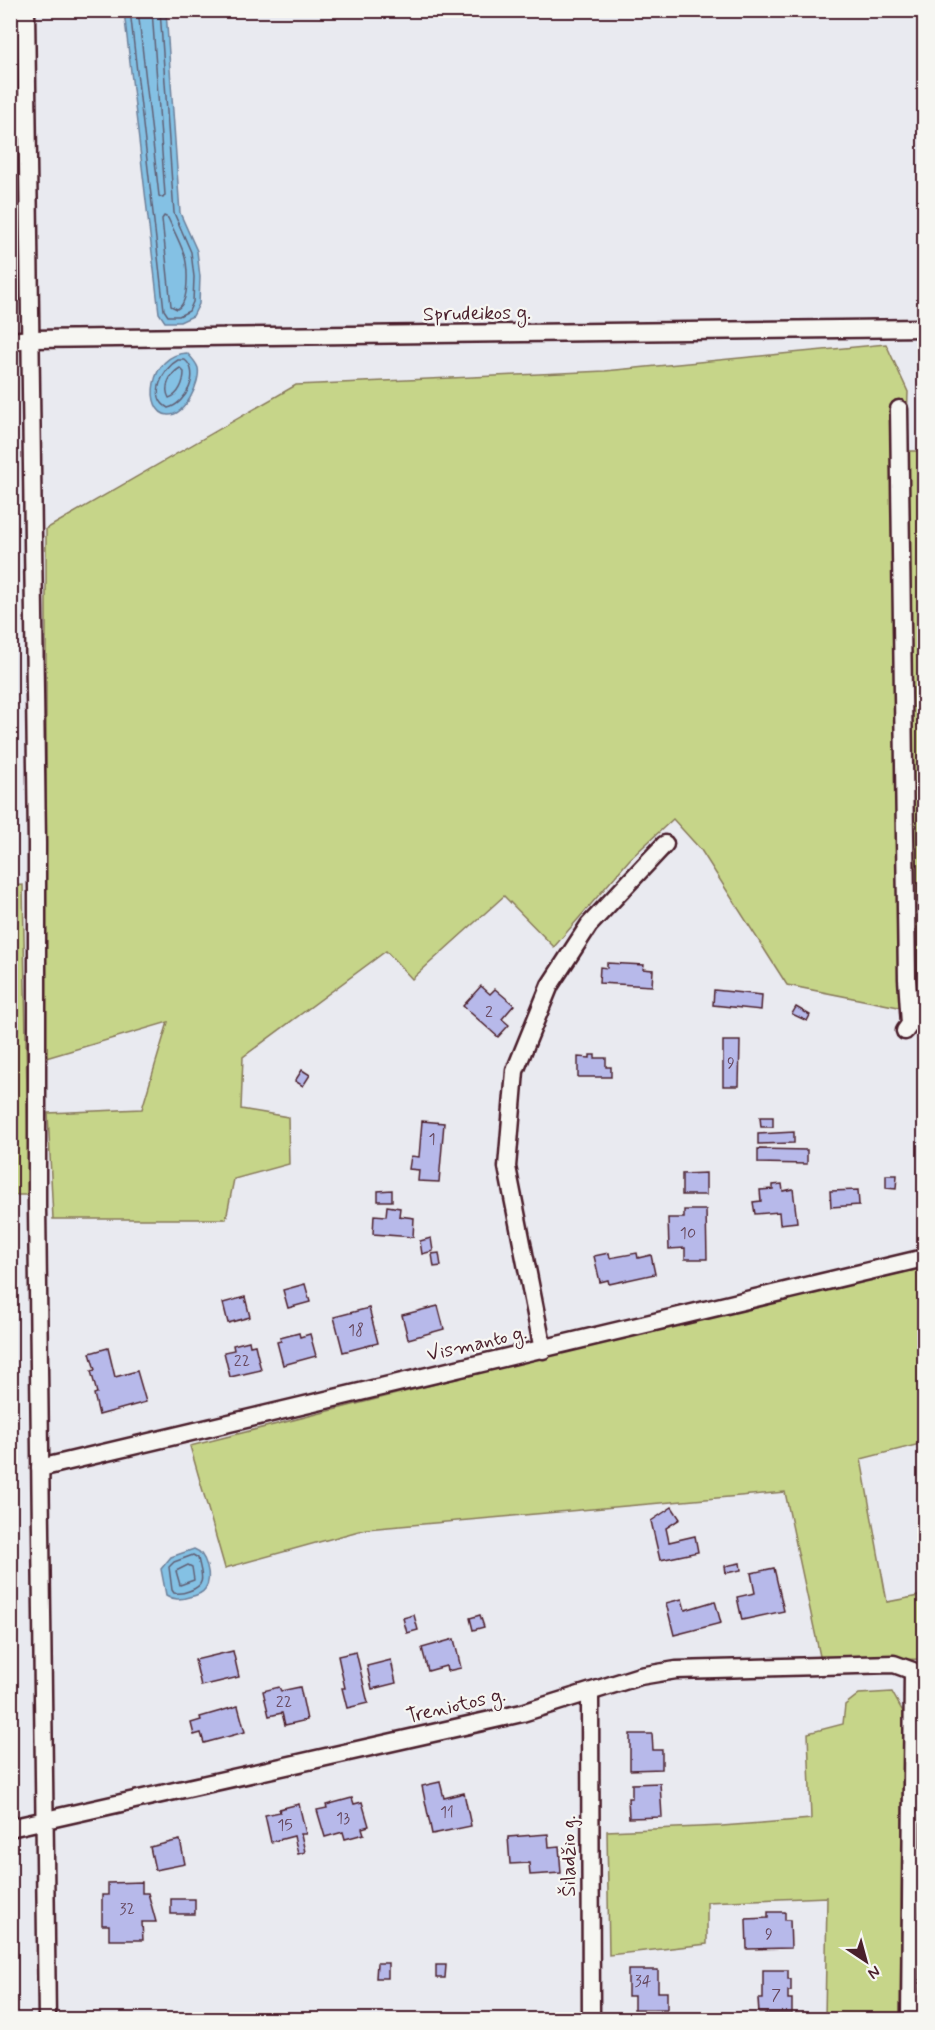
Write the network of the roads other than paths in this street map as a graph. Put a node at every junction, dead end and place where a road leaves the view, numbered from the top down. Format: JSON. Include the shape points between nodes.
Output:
{"nodes":[{"id":1,"x":26,"y":10,"type":"edge"},
{"id":2,"x":924,"y":328,"type":"edge"},
{"id":3,"x":31,"y":339,"type":"junction"},
{"id":4,"x":10,"y":341,"type":"edge"},
{"id":5,"x":899,"y":409,"type":"dead end"},
{"id":6,"x":665,"y":844,"type":"dead end"},
{"id":7,"x":905,"y":1031,"type":"dead end"},
{"id":8,"x":924,"y":1258,"type":"edge"},
{"id":9,"x":543,"y":1350,"type":"junction"},
{"id":10,"x":40,"y":1468,"type":"junction"},
{"id":11,"x":590,"y":1693,"type":"junction"},
{"id":12,"x":43,"y":1821,"type":"junction"},
{"id":13,"x":10,"y":1828,"type":"edge"},
{"id":14,"x":47,"y":2019,"type":"edge"},
{"id":15,"x":591,"y":2019,"type":"edge"},
{"id":16,"x":910,"y":2019,"type":"edge"}],
"edges":[{"from":1,"to":3,"type":"street"},
{"from":2,"to":3,"type":"street","name":"Sprudeikos g."},
{"from":3,"to":4,"type":"street","name":"Sprudeikos g."},
{"from":3,"to":10,"type":"street"},
{"from":5,"to":7,"type":"street","via":[[910,1024]]},
{"from":6,"to":9,"type":"street","via":[[589,925],[550,985],[515,1071],[507,1167]]},
{"from":8,"to":9,"type":"street","name":"Vismanto g."},
{"from":9,"to":10,"type":"street","name":"Vismanto g."},
{"from":10,"to":12,"type":"street"},
{"from":11,"to":12,"type":"street","name":"Treniotos g.","via":[[522,1713]]},
{"from":11,"to":15,"type":"street","name":"Šiladžio g."},
{"from":11,"to":16,"type":"street","name":"Treniotos g.","via":[[640,1676],[676,1670],[894,1664],[913,1671]]},
{"from":12,"to":13,"type":"street","name":"Treniotos g."},
{"from":12,"to":14,"type":"street"}]}
